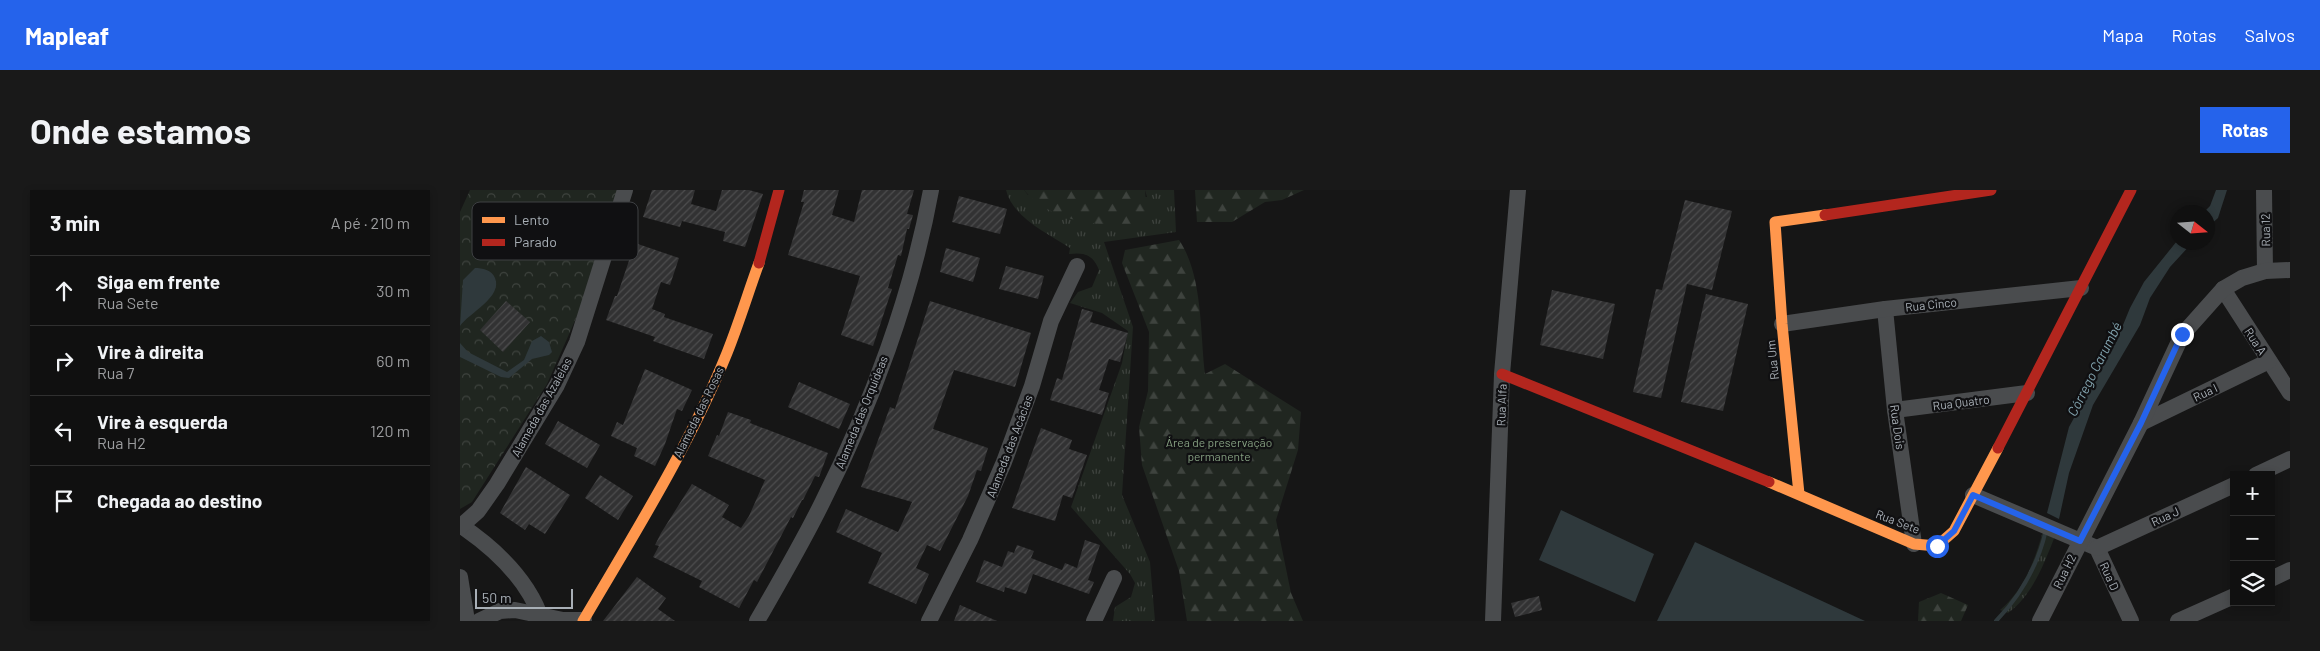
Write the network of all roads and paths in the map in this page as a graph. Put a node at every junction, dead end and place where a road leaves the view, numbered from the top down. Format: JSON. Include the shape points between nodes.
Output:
{"nodes":[{"id":1,"x":625,"y":190,"type":"edge"},
{"id":2,"x":779,"y":190,"type":"edge"},
{"id":3,"x":932,"y":190,"type":"edge"},
{"id":4,"x":1518,"y":190,"type":"edge"},
{"id":5,"x":1991,"y":190,"type":"edge"},
{"id":6,"x":2130,"y":190,"type":"edge"},
{"id":7,"x":2264,"y":190,"type":"edge"},
{"id":8,"x":621,"y":202,"type":"edge"},
{"id":9,"x":603,"y":260,"type":"edge"},
{"id":10,"x":1077,"y":266,"type":"dead end"},
{"id":11,"x":2290,"y":270,"type":"edge"},
{"id":12,"x":2265,"y":271,"type":"junction"},
{"id":13,"x":2081,"y":288,"type":"junction"},
{"id":14,"x":2223,"y":289,"type":"junction"},
{"id":15,"x":1885,"y":309,"type":"junction"},
{"id":16,"x":1782,"y":324,"type":"junction"},
{"id":17,"x":2269,"y":361,"type":"junction"},
{"id":18,"x":1502,"y":374,"type":"junction"},
{"id":19,"x":2027,"y":393,"type":"junction"},
{"id":20,"x":2290,"y":393,"type":"edge"},
{"id":21,"x":1895,"y":410,"type":"junction"},
{"id":22,"x":2141,"y":423,"type":"junction"},
{"id":23,"x":2290,"y":459,"type":"edge"},
{"id":24,"x":2264,"y":471,"type":"edge"},
{"id":25,"x":2230,"y":487,"type":"edge"},
{"id":26,"x":1799,"y":494,"type":"junction"},
{"id":27,"x":1973,"y":495,"type":"junction"},
{"id":28,"x":460,"y":526,"type":"edge"},
{"id":29,"x":2080,"y":541,"type":"junction"},
{"id":30,"x":1914,"y":544,"type":"junction"},
{"id":31,"x":2097,"y":548,"type":"junction"},
{"id":32,"x":2290,"y":570,"type":"edge"},
{"id":33,"x":460,"y":576,"type":"edge"},
{"id":34,"x":2275,"y":576,"type":"edge"},
{"id":35,"x":1114,"y":578,"type":"dead end"},
{"id":36,"x":2230,"y":598,"type":"edge"},
{"id":37,"x":541,"y":618,"type":"edge"},
{"id":38,"x":584,"y":620,"type":"edge"},
{"id":39,"x":467,"y":621,"type":"edge"},
{"id":40,"x":478,"y":621,"type":"edge"},
{"id":41,"x":757,"y":621,"type":"edge"},
{"id":42,"x":929,"y":621,"type":"edge"},
{"id":43,"x":1094,"y":621,"type":"edge"},
{"id":44,"x":1493,"y":621,"type":"edge"},
{"id":45,"x":2040,"y":621,"type":"edge"},
{"id":46,"x":2131,"y":621,"type":"edge"},
{"id":47,"x":2178,"y":621,"type":"edge"}],
"edges":[{"from":1,"to":8,"type":"street","name":"Alameda das Azaleias"},
{"from":2,"to":38,"type":"street","name":"Alameda das Rosas","via":[[764,249],[727,353],[663,483]]},
{"from":3,"to":41,"type":"street","name":"Alameda das Orquídeas","via":[[896,323],[857,428],[823,502]]},
{"from":4,"to":18,"type":"street","name":"Rua Alfa"},
{"from":5,"to":16,"type":"street","name":"Rua Um","via":[[1775,222]]},
{"from":6,"to":13,"type":"street","name":"Rua Sete"},
{"from":7,"to":12,"type":"street","name":"Rua 12"},
{"from":9,"to":28,"type":"street","name":"Alameda das Azaleias","via":[[577,342],[557,385],[497,484],[478,511]]},
{"from":10,"to":42,"type":"street","name":"Alameda das Acácias","via":[[1051,321],[1032,386],[1004,462],[970,540]]},
{"from":11,"to":12,"type":"street","name":"Rua H2"},
{"from":12,"to":14,"type":"street","name":"Rua H2","via":[[2242,278]]},
{"from":13,"to":15,"type":"street","name":"Rua Cinco"},
{"from":13,"to":19,"type":"street","name":"Rua Sete"},
{"from":14,"to":17,"type":"street","name":"Rua A"},
{"from":14,"to":22,"type":"street","name":"Rua H2","via":[[2182,334]]},
{"from":15,"to":16,"type":"street","name":"Rua Cinco"},
{"from":15,"to":21,"type":"street","name":"Rua Dois"},
{"from":16,"to":26,"type":"street","name":"Rua Um"},
{"from":17,"to":20,"type":"street","name":"Rua A"},
{"from":17,"to":22,"type":"street","name":"Rua I"},
{"from":18,"to":26,"type":"street","name":"Rua Sete"},
{"from":18,"to":44,"type":"street","name":"Rua Alfa"},
{"from":19,"to":21,"type":"street","name":"Rua Quatro"},
{"from":19,"to":27,"type":"street","name":"Rua Sete"},
{"from":21,"to":30,"type":"street","name":"Rua Dois"},
{"from":22,"to":29,"type":"street","name":"Rua H2"},
{"from":23,"to":24,"type":"street"},
{"from":25,"to":31,"type":"street","name":"Rua J"},
{"from":26,"to":30,"type":"street","name":"Rua Sete"},
{"from":27,"to":29,"type":"street","name":"Rua D"},
{"from":27,"to":30,"type":"street","name":"Rua Sete","via":[[1954,531],[1937,546]]},
{"from":28,"to":37,"type":"street","via":[[482,540],[504,561]]},
{"from":29,"to":31,"type":"street","name":"Rua D"},
{"from":29,"to":45,"type":"street","name":"Rua H2"},
{"from":31,"to":46,"type":"street","name":"Rua D"},
{"from":32,"to":34,"type":"street"},
{"from":33,"to":39,"type":"street"},
{"from":35,"to":43,"type":"street"},
{"from":36,"to":47,"type":"street"},
{"from":37,"to":38,"type":"street","name":"Alameda das Rosas"},
{"from":37,"to":40,"type":"street","name":"Alameda das Rosas","via":[[516,610],[500,611]]}]}
